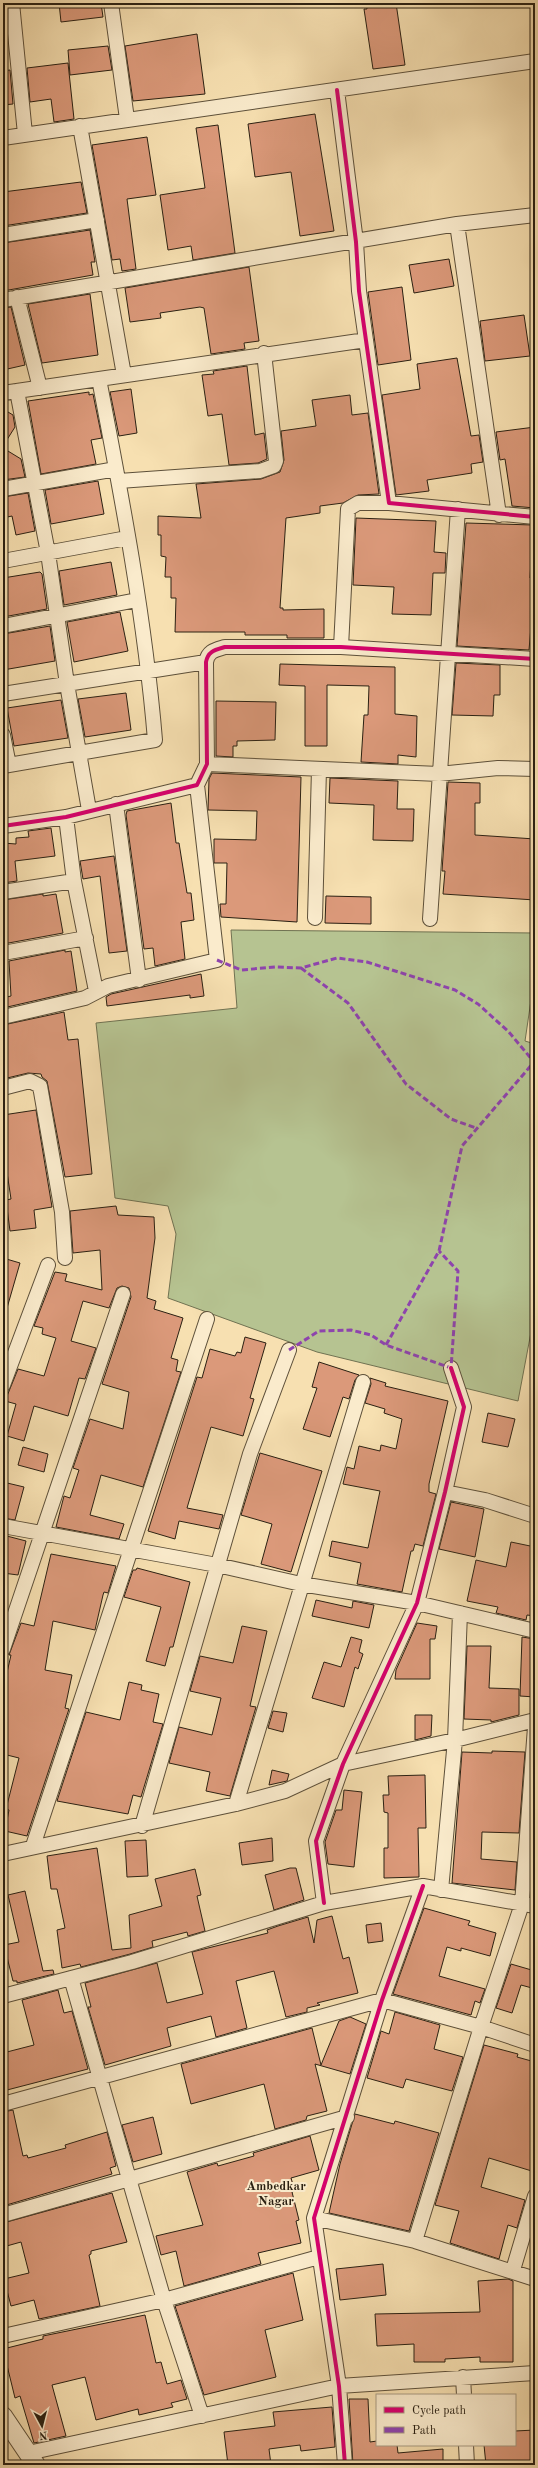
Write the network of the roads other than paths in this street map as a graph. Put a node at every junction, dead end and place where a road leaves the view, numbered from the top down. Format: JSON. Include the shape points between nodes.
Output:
{"nodes":[{"id":1,"x":12,"y":3,"type":"edge"},
{"id":2,"x":111,"y":3,"type":"edge"},
{"id":3,"x":535,"y":61,"type":"edge"},
{"id":4,"x":338,"y":90,"type":"junction"},
{"id":5,"x":127,"y":119,"type":"junction"},
{"id":6,"x":80,"y":126,"type":"junction"},
{"id":7,"x":25,"y":134,"type":"junction"},
{"id":8,"x":3,"y":138,"type":"edge"},
{"id":9,"x":535,"y":215,"type":"edge"},
{"id":10,"x":96,"y":220,"type":"junction"},
{"id":11,"x":457,"y":224,"type":"junction"},
{"id":12,"x":3,"y":235,"type":"edge"},
{"id":13,"x":356,"y":242,"type":"junction"},
{"id":14,"x":108,"y":284,"type":"junction"},
{"id":15,"x":17,"y":297,"type":"junction"},
{"id":16,"x":3,"y":300,"type":"edge"},
{"id":17,"x":366,"y":340,"type":"junction"},
{"id":18,"x":264,"y":353,"type":"junction"},
{"id":19,"x":124,"y":375,"type":"junction"},
{"id":20,"x":99,"y":379,"type":"junction"},
{"id":21,"x":40,"y":388,"type":"junction"},
{"id":22,"x":17,"y":391,"type":"junction"},
{"id":23,"x":3,"y":393,"type":"edge"},
{"id":24,"x":118,"y":475,"type":"junction"},
{"id":25,"x":35,"y":484,"type":"junction"},
{"id":26,"x":3,"y":489,"type":"edge"},
{"id":27,"x":389,"y":503,"type":"junction"},
{"id":28,"x":458,"y":509,"type":"junction"},
{"id":29,"x":499,"y":515,"type":"junction"},
{"id":30,"x":535,"y":517,"type":"edge"},
{"id":31,"x":127,"y":538,"type":"junction"},
{"id":32,"x":48,"y":553,"type":"junction"},
{"id":33,"x":3,"y":561,"type":"edge"},
{"id":34,"x":137,"y":600,"type":"junction"},
{"id":35,"x":57,"y":616,"type":"junction"},
{"id":36,"x":3,"y":626,"type":"edge"},
{"id":37,"x":341,"y":647,"type":"junction"},
{"id":38,"x":447,"y":653,"type":"junction"},
{"id":39,"x":535,"y":659,"type":"edge"},
{"id":40,"x":206,"y":662,"type":"junction"},
{"id":41,"x":149,"y":671,"type":"junction"},
{"id":42,"x":67,"y":684,"type":"junction"},
{"id":43,"x":3,"y":694,"type":"edge"},
{"id":44,"x":3,"y":735,"type":"edge"},
{"id":45,"x":78,"y":753,"type":"junction"},
{"id":46,"x":207,"y":764,"type":"junction"},
{"id":47,"x":6,"y":765,"type":"edge"},
{"id":48,"x":319,"y":769,"type":"junction"},
{"id":49,"x":535,"y":769,"type":"edge"},
{"id":50,"x":439,"y":774,"type":"junction"},
{"id":51,"x":196,"y":785,"type":"junction"},
{"id":52,"x":116,"y":804,"type":"junction"},
{"id":53,"x":89,"y":810,"type":"junction"},
{"id":54,"x":66,"y":817,"type":"junction"},
{"id":55,"x":3,"y":826,"type":"edge"},
{"id":56,"x":74,"y":881,"type":"junction"},
{"id":57,"x":3,"y":892,"type":"edge"},
{"id":58,"x":316,"y":918,"type":"dead end"},
{"id":59,"x":430,"y":919,"type":"dead end"},
{"id":60,"x":86,"y":938,"type":"junction"},
{"id":61,"x":3,"y":953,"type":"edge"},
{"id":62,"x":140,"y":980,"type":"junction"},
{"id":63,"x":96,"y":992,"type":"junction"},
{"id":64,"x":3,"y":1018,"type":"edge"},
{"id":65,"x":3,"y":1088,"type":"edge"},
{"id":66,"x":65,"y":1258,"type":"dead end"},
{"id":67,"x":48,"y":1265,"type":"dead end"},
{"id":68,"x":123,"y":1294,"type":"dead end"},
{"id":69,"x":207,"y":1319,"type":"dead end"},
{"id":70,"x":289,"y":1350,"type":"dead end"},
{"id":71,"x":451,"y":1368,"type":"dead end"},
{"id":72,"x":363,"y":1382,"type":"dead end"},
{"id":73,"x":3,"y":1385,"type":"edge"},
{"id":74,"x":445,"y":1492,"type":"junction"},
{"id":75,"x":535,"y":1516,"type":"edge"},
{"id":76,"x":3,"y":1526,"type":"edge"},
{"id":77,"x":41,"y":1533,"type":"junction"},
{"id":78,"x":131,"y":1549,"type":"junction"},
{"id":79,"x":217,"y":1565,"type":"junction"},
{"id":80,"x":301,"y":1584,"type":"junction"},
{"id":81,"x":417,"y":1603,"type":"junction"},
{"id":82,"x":460,"y":1613,"type":"junction"},
{"id":83,"x":535,"y":1631,"type":"edge"},
{"id":84,"x":3,"y":1649,"type":"edge"},
{"id":85,"x":535,"y":1720,"type":"edge"},
{"id":86,"x":535,"y":1727,"type":"edge"},
{"id":87,"x":455,"y":1740,"type":"junction"},
{"id":88,"x":343,"y":1764,"type":"junction"},
{"id":89,"x":236,"y":1804,"type":"junction"},
{"id":90,"x":142,"y":1826,"type":"junction"},
{"id":91,"x":33,"y":1846,"type":"junction"},
{"id":92,"x":3,"y":1854,"type":"edge"},
{"id":93,"x":423,"y":1886,"type":"junction"},
{"id":94,"x":441,"y":1890,"type":"junction"},
{"id":95,"x":324,"y":1903,"type":"junction"},
{"id":96,"x":529,"y":1905,"type":"edge"},
{"id":97,"x":70,"y":1978,"type":"junction"},
{"id":98,"x":3,"y":1996,"type":"edge"},
{"id":99,"x":382,"y":2000,"type":"junction"},
{"id":100,"x":481,"y":2027,"type":"junction"},
{"id":101,"x":535,"y":2045,"type":"edge"},
{"id":102,"x":100,"y":2078,"type":"junction"},
{"id":103,"x":3,"y":2104,"type":"edge"},
{"id":104,"x":347,"y":2117,"type":"junction"},
{"id":105,"x":130,"y":2180,"type":"junction"},
{"id":106,"x":535,"y":2196,"type":"edge"},
{"id":107,"x":3,"y":2215,"type":"edge"},
{"id":108,"x":314,"y":2218,"type":"junction"},
{"id":109,"x":415,"y":2241,"type":"junction"},
{"id":110,"x":319,"y":2257,"type":"junction"},
{"id":111,"x":513,"y":2270,"type":"junction"},
{"id":112,"x":535,"y":2279,"type":"edge"},
{"id":113,"x":164,"y":2300,"type":"junction"},
{"id":114,"x":3,"y":2336,"type":"edge"},
{"id":115,"x":535,"y":2373,"type":"edge"},
{"id":116,"x":463,"y":2377,"type":"junction"},
{"id":117,"x":339,"y":2386,"type":"junction"},
{"id":118,"x":464,"y":2394,"type":"edge"},
{"id":119,"x":3,"y":2416,"type":"edge"},
{"id":120,"x":202,"y":2416,"type":"junction"},
{"id":121,"x":466,"y":2446,"type":"edge"},
{"id":122,"x":32,"y":2459,"type":"edge"},
{"id":123,"x":345,"y":2465,"type":"edge"},
{"id":124,"x":467,"y":2465,"type":"edge"}],
"edges":[{"from":1,"to":7,"type":"street"},
{"from":2,"to":5,"type":"street"},
{"from":3,"to":4,"type":"street"},
{"from":4,"to":5,"type":"street"},
{"from":4,"to":13,"type":"street"},
{"from":5,"to":6,"type":"street"},
{"from":6,"to":7,"type":"street"},
{"from":6,"to":10,"type":"street"},
{"from":7,"to":8,"type":"street"},
{"from":9,"to":11,"type":"street"},
{"from":10,"to":12,"type":"street"},
{"from":10,"to":14,"type":"street"},
{"from":11,"to":13,"type":"street"},
{"from":11,"to":29,"type":"street"},
{"from":13,"to":14,"type":"street"},
{"from":13,"to":17,"type":"street"},
{"from":14,"to":15,"type":"street"},
{"from":14,"to":19,"type":"street"},
{"from":15,"to":16,"type":"street"},
{"from":15,"to":21,"type":"street"},
{"from":17,"to":18,"type":"street"},
{"from":17,"to":27,"type":"street"},
{"from":18,"to":19,"type":"street"},
{"from":18,"to":24,"type":"street","via":[[276,461],[274,466],[260,471]]},
{"from":19,"to":20,"type":"street"},
{"from":20,"to":21,"type":"street"},
{"from":20,"to":24,"type":"street"},
{"from":21,"to":22,"type":"street"},
{"from":22,"to":23,"type":"street"},
{"from":22,"to":25,"type":"street"},
{"from":24,"to":25,"type":"street"},
{"from":24,"to":31,"type":"street"},
{"from":25,"to":26,"type":"street"},
{"from":25,"to":32,"type":"street"},
{"from":27,"to":28,"type":"street"},
{"from":27,"to":37,"type":"street","via":[[358,503],[348,509]]},
{"from":28,"to":29,"type":"street"},
{"from":28,"to":38,"type":"street"},
{"from":29,"to":30,"type":"street"},
{"from":31,"to":32,"type":"street"},
{"from":31,"to":34,"type":"street"},
{"from":32,"to":33,"type":"street"},
{"from":32,"to":35,"type":"street"},
{"from":34,"to":35,"type":"street"},
{"from":34,"to":41,"type":"street"},
{"from":35,"to":36,"type":"street"},
{"from":35,"to":42,"type":"street"},
{"from":37,"to":38,"type":"street"},
{"from":37,"to":40,"type":"street","via":[[225,647],[212,651]]},
{"from":38,"to":39,"type":"street"},
{"from":38,"to":50,"type":"street"},
{"from":40,"to":41,"type":"street"},
{"from":40,"to":46,"type":"street"},
{"from":41,"to":42,"type":"street"},
{"from":41,"to":45,"type":"street","via":[[155,740]]},
{"from":42,"to":43,"type":"street"},
{"from":42,"to":45,"type":"street"},
{"from":44,"to":47,"type":"street"},
{"from":45,"to":47,"type":"street"},
{"from":45,"to":53,"type":"street"},
{"from":46,"to":48,"type":"street"},
{"from":46,"to":51,"type":"street"},
{"from":48,"to":50,"type":"street"},
{"from":48,"to":58,"type":"street"},
{"from":49,"to":50,"type":"street","via":[[498,768]]},
{"from":50,"to":59,"type":"street"},
{"from":51,"to":52,"type":"street"},
{"from":51,"to":62,"type":"street","via":[[217,960]]},
{"from":52,"to":53,"type":"street"},
{"from":52,"to":62,"type":"street"},
{"from":53,"to":54,"type":"street"},
{"from":54,"to":55,"type":"street"},
{"from":54,"to":56,"type":"street"},
{"from":56,"to":57,"type":"street"},
{"from":56,"to":60,"type":"street"},
{"from":60,"to":61,"type":"street"},
{"from":60,"to":63,"type":"street"},
{"from":62,"to":63,"type":"street","via":[[108,986]]},
{"from":63,"to":64,"type":"street","via":[[85,998]]},
{"from":65,"to":66,"type":"street","via":[[30,1082],[40,1086],[62,1212]]},
{"from":67,"to":73,"type":"street"},
{"from":68,"to":77,"type":"street"},
{"from":69,"to":78,"type":"street"},
{"from":70,"to":79,"type":"street","via":[[250,1454]]},
{"from":71,"to":74,"type":"street","via":[[464,1407]]},
{"from":72,"to":80,"type":"street"},
{"from":74,"to":75,"type":"street","via":[[485,1500]]},
{"from":74,"to":81,"type":"street"},
{"from":76,"to":77,"type":"street"},
{"from":77,"to":78,"type":"street"},
{"from":77,"to":84,"type":"street"},
{"from":78,"to":79,"type":"street"},
{"from":78,"to":91,"type":"street"},
{"from":79,"to":80,"type":"street"},
{"from":79,"to":90,"type":"street"},
{"from":80,"to":81,"type":"street"},
{"from":80,"to":89,"type":"street"},
{"from":81,"to":82,"type":"street"},
{"from":81,"to":88,"type":"street"},
{"from":82,"to":83,"type":"street"},
{"from":82,"to":87,"type":"street"},
{"from":85,"to":87,"type":"street"},
{"from":86,"to":96,"type":"street"},
{"from":87,"to":88,"type":"street"},
{"from":87,"to":94,"type":"street"},
{"from":88,"to":89,"type":"street","via":[[285,1791]]},
{"from":88,"to":95,"type":"street","via":[[316,1841]]},
{"from":89,"to":90,"type":"street"},
{"from":90,"to":91,"type":"street"},
{"from":91,"to":92,"type":"street"},
{"from":93,"to":94,"type":"street"},
{"from":93,"to":95,"type":"street"},
{"from":93,"to":99,"type":"street"},
{"from":94,"to":96,"type":"street"},
{"from":95,"to":97,"type":"street","via":[[132,1962]]},
{"from":96,"to":100,"type":"street"},
{"from":97,"to":98,"type":"street"},
{"from":97,"to":102,"type":"street"},
{"from":99,"to":100,"type":"street"},
{"from":99,"to":102,"type":"street"},
{"from":99,"to":104,"type":"street"},
{"from":100,"to":101,"type":"street"},
{"from":100,"to":109,"type":"street"},
{"from":102,"to":103,"type":"street"},
{"from":102,"to":105,"type":"street"},
{"from":104,"to":105,"type":"street"},
{"from":104,"to":108,"type":"street"},
{"from":105,"to":107,"type":"street"},
{"from":105,"to":113,"type":"street"},
{"from":106,"to":111,"type":"street"},
{"from":108,"to":109,"type":"street"},
{"from":108,"to":110,"type":"street"},
{"from":109,"to":111,"type":"street"},
{"from":110,"to":113,"type":"street"},
{"from":110,"to":117,"type":"street"},
{"from":111,"to":112,"type":"street"},
{"from":113,"to":114,"type":"street"},
{"from":113,"to":120,"type":"street"},
{"from":115,"to":116,"type":"street"},
{"from":116,"to":117,"type":"street"},
{"from":116,"to":118,"type":"street"},
{"from":117,"to":120,"type":"street"},
{"from":117,"to":123,"type":"street"},
{"from":119,"to":122,"type":"street"},
{"from":120,"to":122,"type":"street"},
{"from":121,"to":124,"type":"street"}]}
